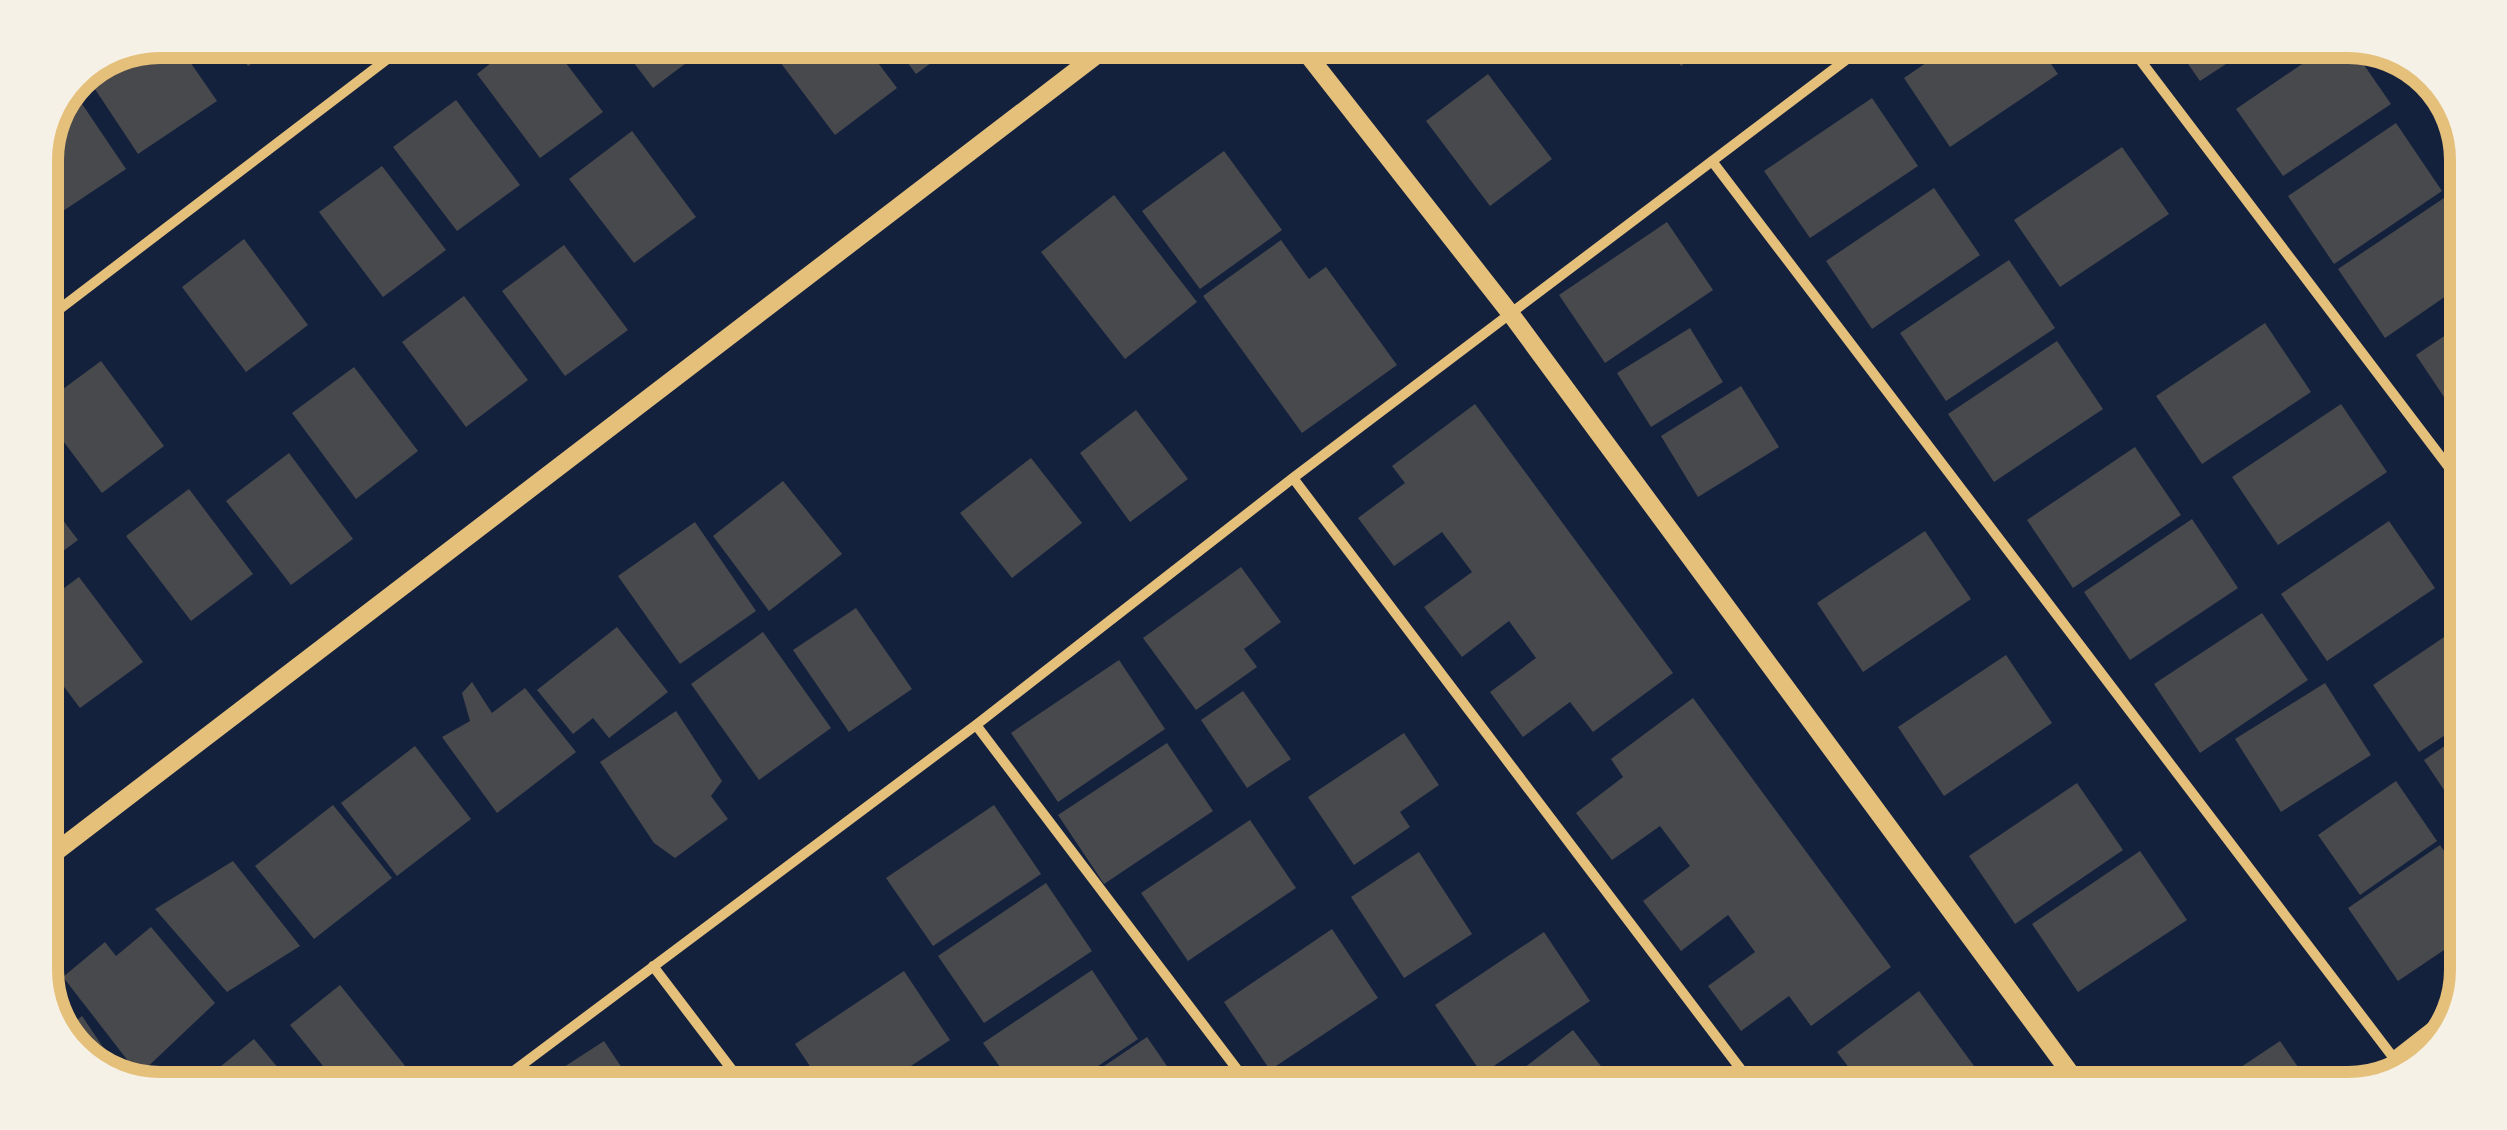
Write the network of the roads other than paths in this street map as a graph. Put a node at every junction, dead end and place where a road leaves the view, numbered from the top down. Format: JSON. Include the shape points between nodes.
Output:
{"nodes":[{"id":1,"x":388,"y":58,"type":"edge"},
{"id":2,"x":1093,"y":58,"type":"edge"},
{"id":3,"x":1310,"y":58,"type":"edge"},
{"id":4,"x":1849,"y":58,"type":"edge"},
{"id":5,"x":2140,"y":58,"type":"edge"},
{"id":6,"x":1712,"y":162,"type":"junction"},
{"id":7,"x":58,"y":310,"type":"edge"},
{"id":8,"x":1510,"y":313,"type":"junction"},
{"id":9,"x":2449,"y":468,"type":"edge"},
{"id":10,"x":1293,"y":478,"type":"junction"},
{"id":11,"x":976,"y":725,"type":"junction"},
{"id":12,"x":58,"y":850,"type":"edge"},
{"id":13,"x":653,"y":966,"type":"junction"},
{"id":14,"x":2433,"y":1026,"type":"edge"},
{"id":15,"x":2394,"y":1057,"type":"junction"},
{"id":16,"x":2396,"y":1060,"type":"edge"},
{"id":17,"x":512,"y":1072,"type":"edge"},
{"id":18,"x":734,"y":1072,"type":"edge"},
{"id":19,"x":1238,"y":1072,"type":"edge"},
{"id":20,"x":1743,"y":1072,"type":"edge"},
{"id":21,"x":2069,"y":1072,"type":"edge"}],
"edges":[{"from":1,"to":7,"type":"street"},
{"from":2,"to":12,"type":"street"},
{"from":3,"to":8,"type":"street"},
{"from":4,"to":6,"type":"street"},
{"from":5,"to":9,"type":"street"},
{"from":6,"to":8,"type":"street"},
{"from":6,"to":15,"type":"street"},
{"from":8,"to":10,"type":"street"},
{"from":8,"to":21,"type":"street"},
{"from":10,"to":11,"type":"street"},
{"from":10,"to":20,"type":"street"},
{"from":11,"to":13,"type":"street"},
{"from":11,"to":19,"type":"street"},
{"from":13,"to":17,"type":"street"},
{"from":13,"to":18,"type":"street"},
{"from":14,"to":15,"type":"street"},
{"from":15,"to":16,"type":"street"}]}
